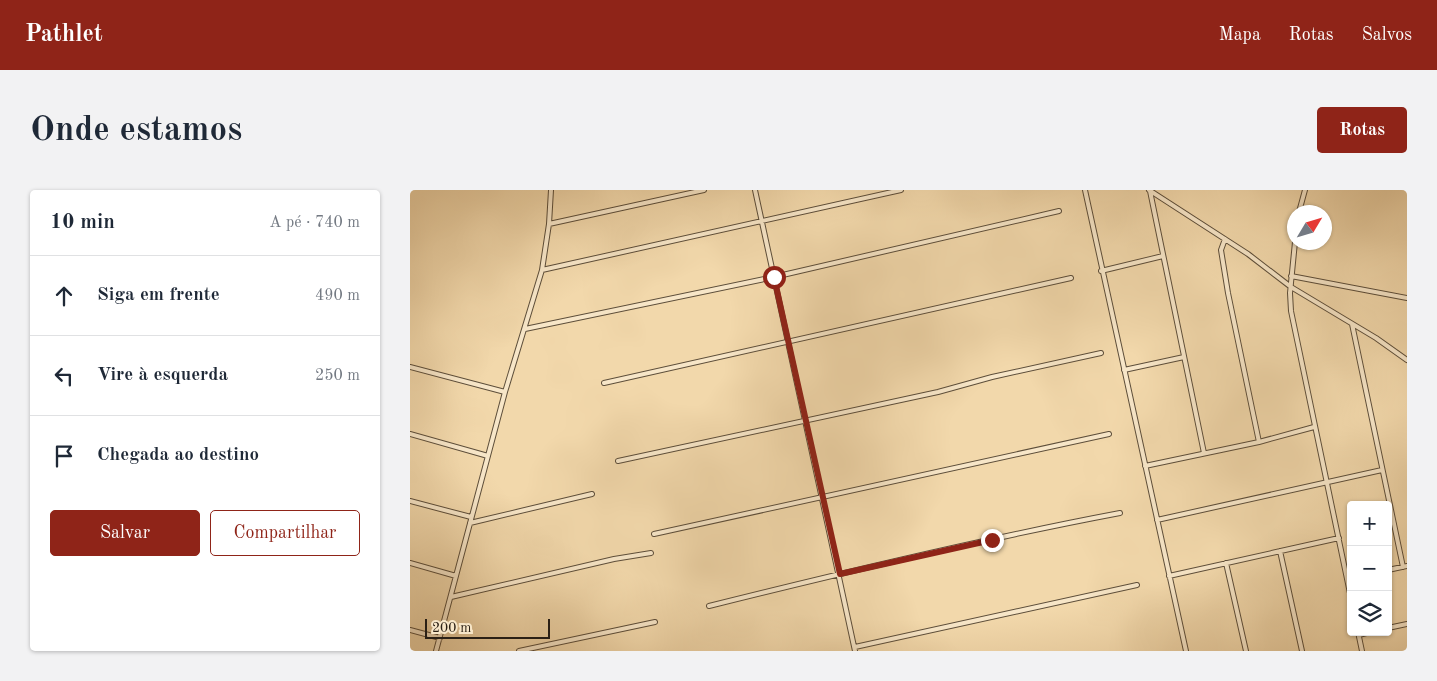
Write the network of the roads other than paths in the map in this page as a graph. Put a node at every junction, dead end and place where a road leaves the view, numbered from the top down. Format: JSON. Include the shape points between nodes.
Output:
{"nodes":[{"id":1,"x":551,"y":190,"type":"edge"},
{"id":2,"x":704,"y":190,"type":"edge"},
{"id":3,"x":755,"y":190,"type":"edge"},
{"id":4,"x":901,"y":190,"type":"edge"},
{"id":5,"x":1085,"y":190,"type":"edge"},
{"id":6,"x":1149,"y":190,"type":"edge"},
{"id":7,"x":1305,"y":190,"type":"edge"},
{"id":8,"x":889,"y":192,"type":"edge"},
{"id":9,"x":1301,"y":205,"type":"edge"},
{"id":10,"x":1059,"y":211,"type":"dead end"},
{"id":11,"x":762,"y":222,"type":"junction"},
{"id":12,"x":549,"y":224,"type":"junction"},
{"id":13,"x":1225,"y":239,"type":"junction"},
{"id":14,"x":1294,"y":250,"type":"edge"},
{"id":15,"x":1163,"y":256,"type":"junction"},
{"id":16,"x":542,"y":270,"type":"junction"},
{"id":17,"x":1101,"y":271,"type":"junction"},
{"id":18,"x":1291,"y":276,"type":"junction"},
{"id":19,"x":774,"y":277,"type":"junction"},
{"id":20,"x":1071,"y":278,"type":"dead end"},
{"id":21,"x":1291,"y":287,"type":"junction"},
{"id":22,"x":1407,"y":298,"type":"edge"},
{"id":23,"x":1352,"y":324,"type":"junction"},
{"id":24,"x":525,"y":329,"type":"junction"},
{"id":25,"x":789,"y":343,"type":"junction"},
{"id":26,"x":1101,"y":353,"type":"dead end"},
{"id":27,"x":1184,"y":358,"type":"junction"},
{"id":28,"x":1407,"y":360,"type":"edge"},
{"id":29,"x":410,"y":367,"type":"edge"},
{"id":30,"x":1124,"y":370,"type":"junction"},
{"id":31,"x":604,"y":384,"type":"dead end"},
{"id":32,"x":505,"y":392,"type":"junction"},
{"id":33,"x":806,"y":421,"type":"junction"},
{"id":34,"x":1314,"y":427,"type":"junction"},
{"id":35,"x":410,"y":434,"type":"edge"},
{"id":36,"x":1109,"y":434,"type":"dead end"},
{"id":37,"x":1259,"y":442,"type":"junction"},
{"id":38,"x":1204,"y":453,"type":"junction"},
{"id":39,"x":488,"y":456,"type":"junction"},
{"id":40,"x":618,"y":461,"type":"dead end"},
{"id":41,"x":1145,"y":466,"type":"junction"},
{"id":42,"x":1382,"y":470,"type":"junction"},
{"id":43,"x":1326,"y":482,"type":"junction"},
{"id":44,"x":592,"y":494,"type":"dead end"},
{"id":45,"x":823,"y":496,"type":"junction"},
{"id":46,"x":410,"y":501,"type":"edge"},
{"id":47,"x":1120,"y":514,"type":"dead end"},
{"id":48,"x":472,"y":517,"type":"junction"},
{"id":49,"x":1156,"y":520,"type":"junction"},
{"id":50,"x":470,"y":523,"type":"junction"},
{"id":51,"x":654,"y":534,"type":"dead end"},
{"id":52,"x":1339,"y":538,"type":"junction"},
{"id":53,"x":1280,"y":551,"type":"junction"},
{"id":54,"x":651,"y":553,"type":"dead end"},
{"id":55,"x":1226,"y":563,"type":"junction"},
{"id":56,"x":410,"y":564,"type":"edge"},
{"id":57,"x":1405,"y":566,"type":"edge"},
{"id":58,"x":1392,"y":569,"type":"edge"},
{"id":59,"x":1347,"y":572,"type":"edge"},
{"id":60,"x":840,"y":574,"type":"junction"},
{"id":61,"x":456,"y":576,"type":"junction"},
{"id":62,"x":1169,"y":576,"type":"junction"},
{"id":63,"x":1137,"y":584,"type":"dead end"},
{"id":64,"x":451,"y":597,"type":"junction"},
{"id":65,"x":709,"y":606,"type":"dead end"},
{"id":66,"x":655,"y":622,"type":"dead end"},
{"id":67,"x":1407,"y":624,"type":"edge"},
{"id":68,"x":1392,"y":627,"type":"edge"},
{"id":69,"x":410,"y":630,"type":"edge"},
{"id":70,"x":1358,"y":636,"type":"edge"},
{"id":71,"x":440,"y":638,"type":"junction"},
{"id":72,"x":855,"y":649,"type":"edge"},
{"id":73,"x":528,"y":650,"type":"edge"},
{"id":74,"x":436,"y":651,"type":"edge"},
{"id":75,"x":519,"y":651,"type":"edge"},
{"id":76,"x":1186,"y":651,"type":"edge"},
{"id":77,"x":1246,"y":651,"type":"edge"},
{"id":78,"x":1302,"y":651,"type":"edge"},
{"id":79,"x":1362,"y":651,"type":"edge"}],
"edges":[{"from":1,"to":12,"type":"street"},
{"from":2,"to":12,"type":"street"},
{"from":3,"to":11,"type":"street"},
{"from":4,"to":8,"type":"street"},
{"from":5,"to":17,"type":"street"},
{"from":6,"to":13,"type":"street"},
{"from":6,"to":15,"type":"street"},
{"from":7,"to":9,"type":"street"},
{"from":8,"to":11,"type":"street"},
{"from":10,"to":19,"type":"street"},
{"from":11,"to":16,"type":"street"},
{"from":11,"to":19,"type":"street"},
{"from":12,"to":16,"type":"street"},
{"from":13,"to":21,"type":"street"},
{"from":13,"to":37,"type":"street","via":[[1221,250]]},
{"from":14,"to":18,"type":"street"},
{"from":15,"to":17,"type":"street"},
{"from":15,"to":27,"type":"street"},
{"from":16,"to":24,"type":"street"},
{"from":17,"to":30,"type":"street"},
{"from":18,"to":21,"type":"street"},
{"from":18,"to":22,"type":"street"},
{"from":19,"to":24,"type":"street"},
{"from":19,"to":25,"type":"street"},
{"from":20,"to":25,"type":"street"},
{"from":21,"to":23,"type":"street"},
{"from":21,"to":34,"type":"street","via":[[1291,310]]},
{"from":23,"to":28,"type":"street"},
{"from":23,"to":42,"type":"street"},
{"from":24,"to":32,"type":"street"},
{"from":25,"to":31,"type":"street"},
{"from":25,"to":33,"type":"street"},
{"from":26,"to":33,"type":"street"},
{"from":27,"to":30,"type":"street"},
{"from":27,"to":38,"type":"street"},
{"from":29,"to":32,"type":"street"},
{"from":30,"to":41,"type":"street"},
{"from":32,"to":39,"type":"street"},
{"from":33,"to":40,"type":"street"},
{"from":33,"to":45,"type":"street"},
{"from":34,"to":37,"type":"street"},
{"from":34,"to":43,"type":"street"},
{"from":35,"to":39,"type":"street"},
{"from":36,"to":45,"type":"street"},
{"from":37,"to":38,"type":"street"},
{"from":38,"to":41,"type":"street"},
{"from":39,"to":48,"type":"street"},
{"from":41,"to":49,"type":"street"},
{"from":42,"to":43,"type":"street"},
{"from":42,"to":57,"type":"street"},
{"from":43,"to":49,"type":"street"},
{"from":43,"to":52,"type":"street"},
{"from":44,"to":50,"type":"street"},
{"from":45,"to":51,"type":"street"},
{"from":45,"to":60,"type":"street"},
{"from":46,"to":48,"type":"street"},
{"from":47,"to":60,"type":"street","via":[[1052,526]]},
{"from":48,"to":50,"type":"street"},
{"from":49,"to":62,"type":"street"},
{"from":50,"to":61,"type":"street"},
{"from":52,"to":53,"type":"street"},
{"from":52,"to":59,"type":"street"},
{"from":53,"to":55,"type":"street"},
{"from":53,"to":78,"type":"street"},
{"from":54,"to":64,"type":"street"},
{"from":55,"to":62,"type":"street"},
{"from":55,"to":77,"type":"street"},
{"from":56,"to":61,"type":"street"},
{"from":57,"to":58,"type":"street"},
{"from":60,"to":65,"type":"street"},
{"from":60,"to":72,"type":"street"},
{"from":61,"to":64,"type":"street"},
{"from":62,"to":76,"type":"street"},
{"from":63,"to":72,"type":"street"},
{"from":64,"to":71,"type":"street"},
{"from":66,"to":73,"type":"street"},
{"from":67,"to":68,"type":"street"},
{"from":69,"to":71,"type":"street"},
{"from":70,"to":79,"type":"street"},
{"from":71,"to":74,"type":"street"},
{"from":73,"to":75,"type":"street"}]}
